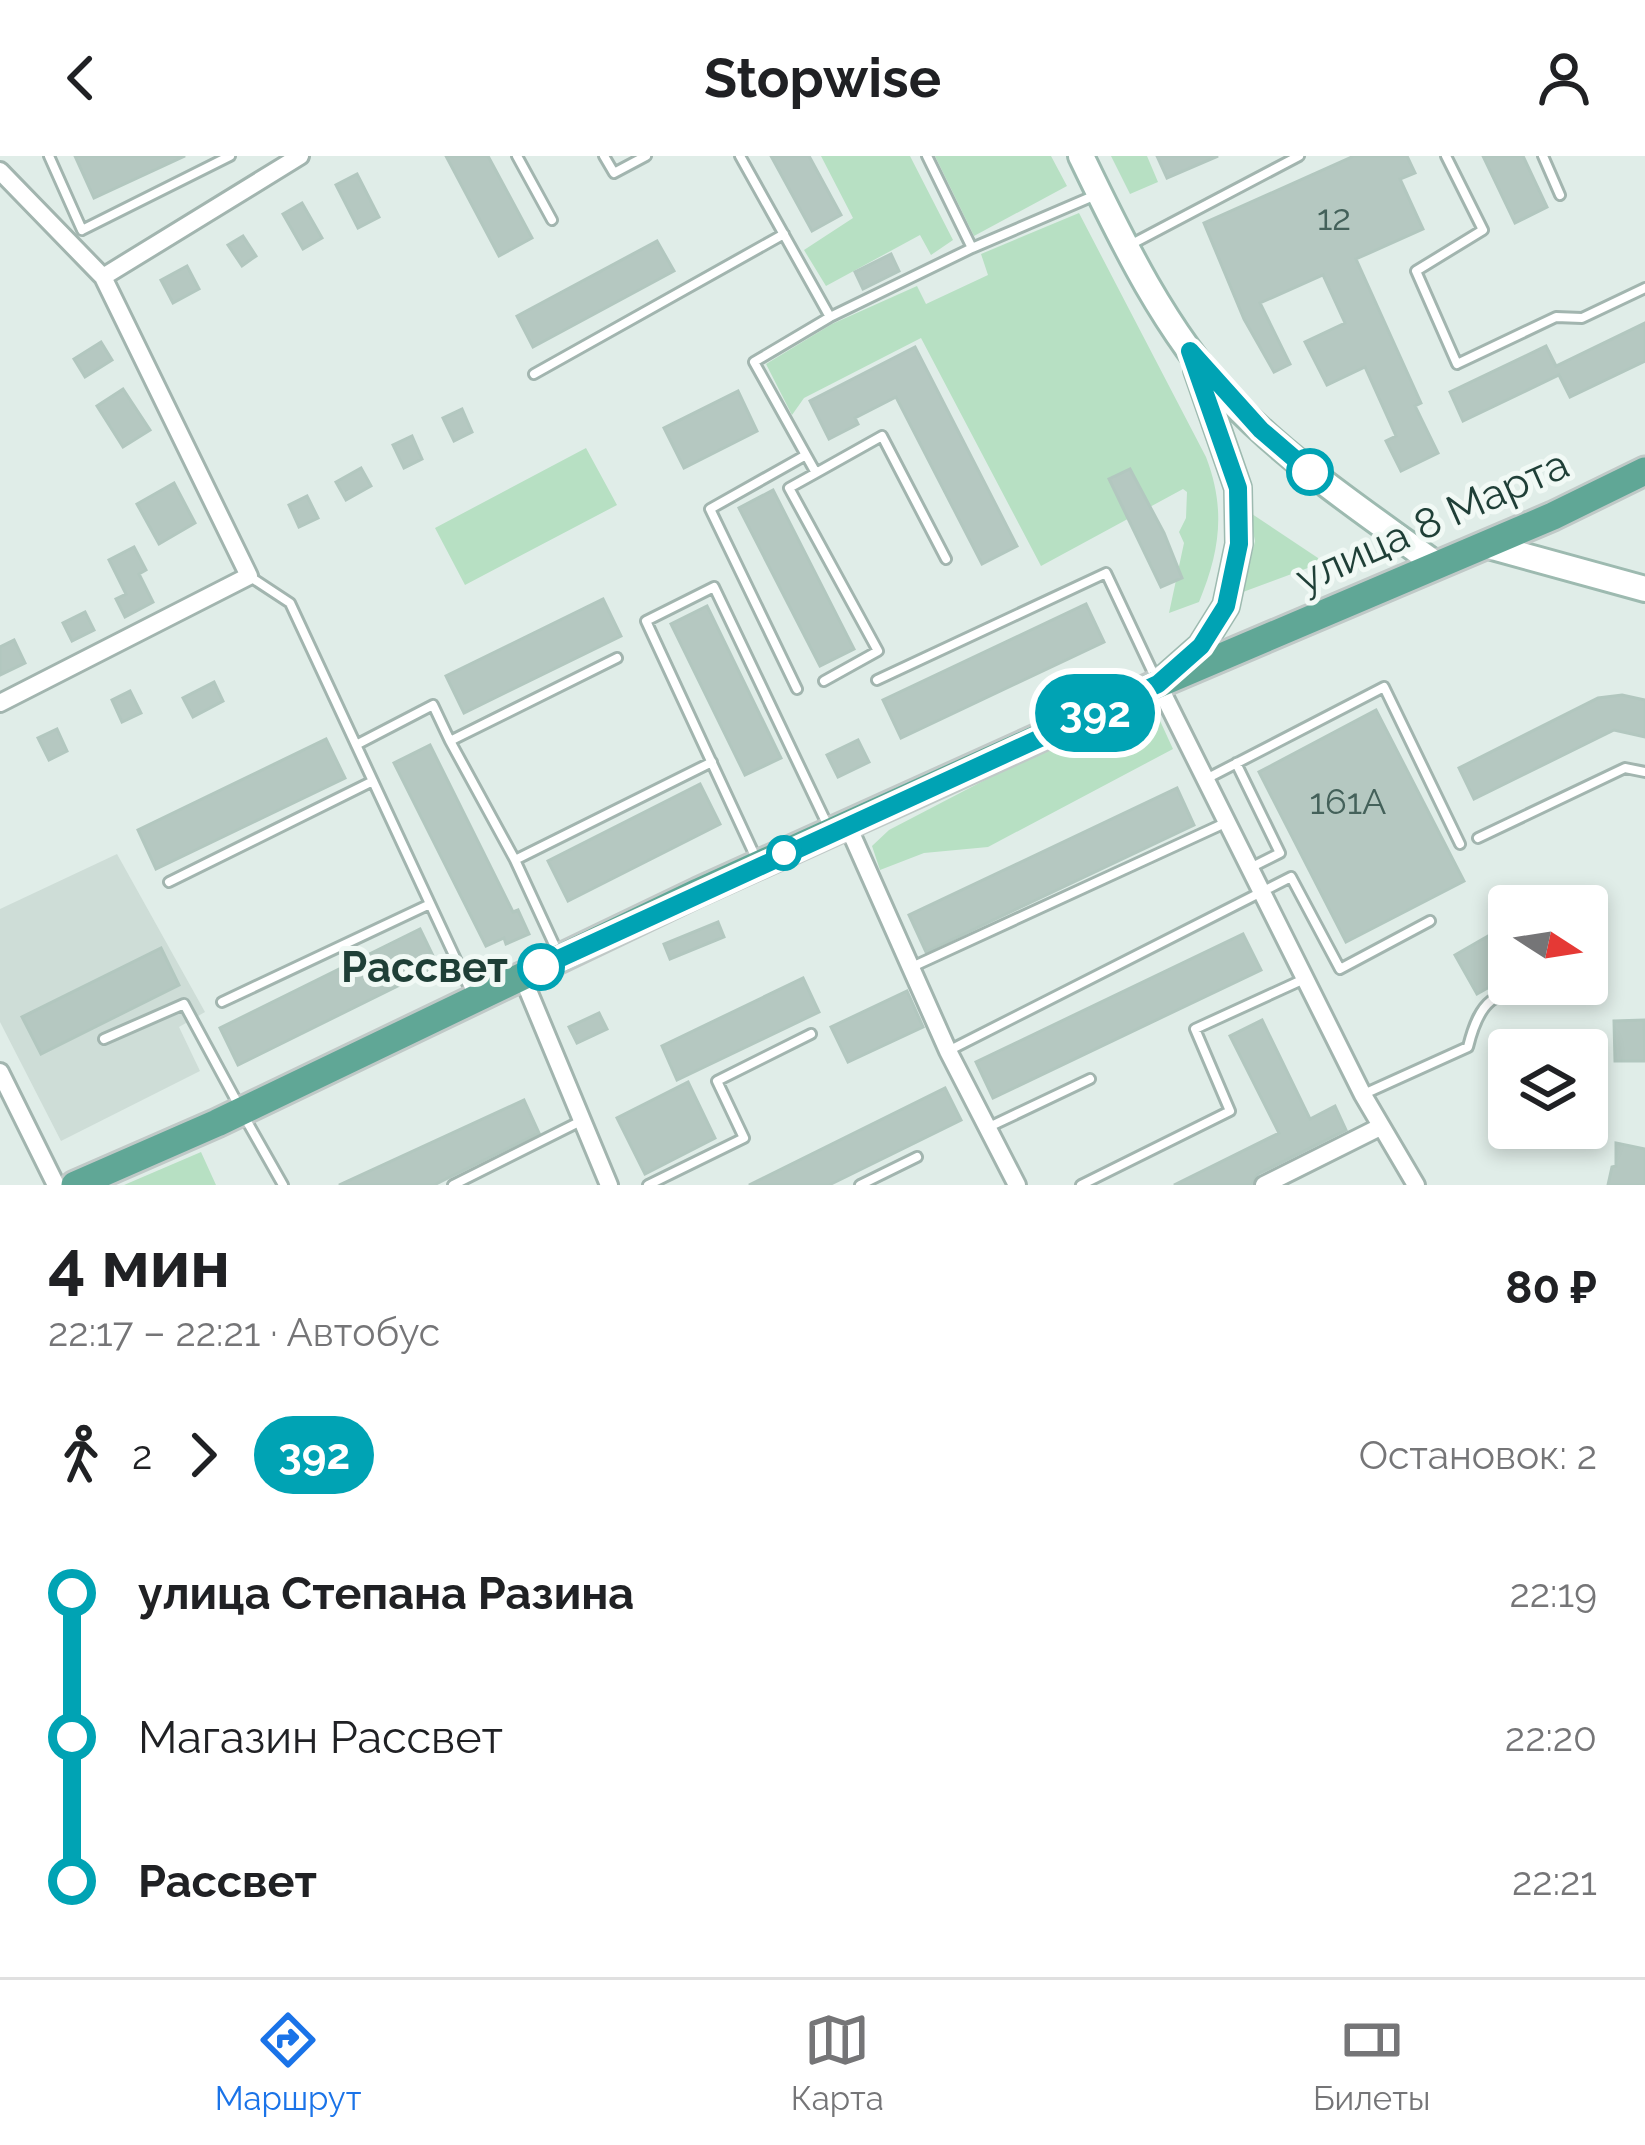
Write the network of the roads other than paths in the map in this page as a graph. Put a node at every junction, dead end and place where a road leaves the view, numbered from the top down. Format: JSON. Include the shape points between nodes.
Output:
{"nodes":[{"id":1,"x":49,"y":156,"type":"edge"},
{"id":2,"x":230,"y":156,"type":"edge"},
{"id":3,"x":300,"y":156,"type":"edge"},
{"id":4,"x":517,"y":156,"type":"edge"},
{"id":5,"x":604,"y":156,"type":"edge"},
{"id":6,"x":646,"y":156,"type":"edge"},
{"id":7,"x":740,"y":156,"type":"edge"},
{"id":8,"x":927,"y":156,"type":"edge"},
{"id":9,"x":1081,"y":156,"type":"edge"},
{"id":10,"x":1299,"y":156,"type":"edge"},
{"id":11,"x":1446,"y":156,"type":"edge"},
{"id":12,"x":1543,"y":156,"type":"edge"},
{"id":13,"x":0,"y":171,"type":"edge"},
{"id":14,"x":1099,"y":193,"type":"junction"},
{"id":15,"x":1560,"y":195,"type":"dead end"},
{"id":16,"x":552,"y":220,"type":"dead end"},
{"id":17,"x":784,"y":234,"type":"junction"},
{"id":18,"x":1127,"y":247,"type":"junction"},
{"id":19,"x":972,"y":248,"type":"junction"},
{"id":20,"x":103,"y":278,"type":"junction"},
{"id":21,"x":1645,"y":288,"type":"edge"},
{"id":22,"x":830,"y":317,"type":"junction"},
{"id":23,"x":1190,"y":351,"type":"junction"},
{"id":24,"x":534,"y":374,"type":"dead end"},
{"id":25,"x":806,"y":455,"type":"junction"},
{"id":26,"x":1645,"y":471,"type":"edge"},
{"id":27,"x":816,"y":473,"type":"junction"},
{"id":28,"x":1485,"y":545,"type":"junction"},
{"id":29,"x":946,"y":559,"type":"dead end"},
{"id":30,"x":1437,"y":565,"type":"junction"},
{"id":31,"x":249,"y":576,"type":"junction"},
{"id":32,"x":1645,"y":589,"type":"edge"},
{"id":33,"x":617,"y":658,"type":"dead end"},
{"id":34,"x":877,"y":680,"type":"dead end"},
{"id":35,"x":824,"y":681,"type":"dead end"},
{"id":36,"x":1158,"y":684,"type":"junction"},
{"id":37,"x":797,"y":689,"type":"dead end"},
{"id":38,"x":0,"y":703,"type":"edge"},
{"id":39,"x":450,"y":741,"type":"junction"},
{"id":40,"x":356,"y":745,"type":"junction"},
{"id":41,"x":712,"y":762,"type":"junction"},
{"id":42,"x":1236,"y":764,"type":"junction"},
{"id":43,"x":1645,"y":772,"type":"edge"},
{"id":44,"x":1205,"y":779,"type":"junction"},
{"id":45,"x":373,"y":781,"type":"junction"},
{"id":46,"x":1226,"y":823,"type":"junction"},
{"id":47,"x":839,"y":828,"type":"junction"},
{"id":48,"x":1478,"y":838,"type":"dead end"},
{"id":49,"x":1460,"y":844,"type":"dead end"},
{"id":50,"x":515,"y":860,"type":"junction"},
{"id":51,"x":759,"y":865,"type":"junction"},
{"id":52,"x":1249,"y":869,"type":"junction"},
{"id":53,"x":169,"y":882,"type":"dead end"},
{"id":54,"x":1261,"y":893,"type":"junction"},
{"id":55,"x":430,"y":904,"type":"junction"},
{"id":56,"x":1430,"y":921,"type":"dead end"},
{"id":57,"x":560,"y":958,"type":"junction"},
{"id":58,"x":912,"y":967,"type":"junction"},
{"id":59,"x":522,"y":976,"type":"junction"},
{"id":60,"x":1304,"y":979,"type":"junction"},
{"id":61,"x":474,"y":997,"type":"junction"},
{"id":62,"x":222,"y":1002,"type":"dead end"},
{"id":63,"x":1488,"y":1002,"type":"edge"},
{"id":64,"x":812,"y":1034,"type":"dead end"},
{"id":65,"x":104,"y":1039,"type":"dead end"},
{"id":66,"x":948,"y":1051,"type":"junction"},
{"id":67,"x":0,"y":1073,"type":"edge"},
{"id":68,"x":1090,"y":1079,"type":"dead end"},
{"id":69,"x":1363,"y":1095,"type":"junction"},
{"id":70,"x":241,"y":1112,"type":"junction"},
{"id":71,"x":582,"y":1120,"type":"junction"},
{"id":72,"x":1380,"y":1127,"type":"junction"},
{"id":73,"x":988,"y":1128,"type":"junction"},
{"id":74,"x":917,"y":1156,"type":"dead end"},
{"id":75,"x":56,"y":1185,"type":"edge"},
{"id":76,"x":75,"y":1185,"type":"edge"},
{"id":77,"x":283,"y":1185,"type":"edge"},
{"id":78,"x":453,"y":1185,"type":"edge"},
{"id":79,"x":609,"y":1185,"type":"edge"},
{"id":80,"x":648,"y":1185,"type":"edge"},
{"id":81,"x":860,"y":1185,"type":"edge"},
{"id":82,"x":1016,"y":1185,"type":"edge"},
{"id":83,"x":1081,"y":1185,"type":"edge"},
{"id":84,"x":1264,"y":1185,"type":"edge"},
{"id":85,"x":1416,"y":1185,"type":"edge"}],
"edges":[{"from":1,"to":2,"type":"lane","via":[[82,230]]},
{"from":3,"to":20,"type":"street"},
{"from":4,"to":16,"type":"lane"},
{"from":5,"to":6,"type":"lane","via":[[614,173]]},
{"from":7,"to":17,"type":"lane"},
{"from":8,"to":19,"type":"lane"},
{"from":9,"to":14,"type":"main road"},
{"from":10,"to":18,"type":"lane"},
{"from":11,"to":21,"type":"lane","via":[[1483,230],[1416,271],[1456,364],[1556,317],[1582,318]]},
{"from":12,"to":15,"type":"lane"},
{"from":13,"to":20,"type":"street"},
{"from":14,"to":18,"type":"main road"},
{"from":14,"to":19,"type":"lane"},
{"from":17,"to":22,"type":"lane"},
{"from":17,"to":24,"type":"lane"},
{"from":18,"to":23,"type":"main road"},
{"from":19,"to":22,"type":"lane"},
{"from":20,"to":31,"type":"street"},
{"from":22,"to":25,"type":"lane","via":[[754,362]]},
{"from":23,"to":30,"type":"main road","via":[[1261,430]]},
{"from":23,"to":36,"type":"main road","via":[[1238,488],[1239,544],[1226,606],[1201,646]]},
{"from":25,"to":27,"type":"lane"},
{"from":25,"to":37,"type":"lane","via":[[710,509]]},
{"from":26,"to":28,"type":"main road","name":"улица 8 Марта"},
{"from":27,"to":29,"type":"lane","via":[[882,436]]},
{"from":27,"to":35,"type":"lane","via":[[789,488],[878,652]]},
{"from":28,"to":30,"type":"main road","name":"улица 8 Марта"},
{"from":28,"to":32,"type":"main road"},
{"from":30,"to":36,"type":"main road","name":"улица 8 Марта"},
{"from":31,"to":38,"type":"street"},
{"from":31,"to":40,"type":"lane","via":[[290,603]]},
{"from":33,"to":39,"type":"lane"},
{"from":34,"to":36,"type":"lane","via":[[1106,573]]},
{"from":36,"to":44,"type":"street"},
{"from":36,"to":47,"type":"main road","name":"улица 8 Марта"},
{"from":39,"to":40,"type":"lane","via":[[434,705]]},
{"from":39,"to":50,"type":"lane"},
{"from":40,"to":45,"type":"lane"},
{"from":41,"to":47,"type":"lane","via":[[646,621],[713,586]]},
{"from":41,"to":50,"type":"lane"},
{"from":41,"to":51,"type":"lane"},
{"from":42,"to":44,"type":"lane"},
{"from":42,"to":49,"type":"lane","via":[[1384,687]]},
{"from":42,"to":52,"type":"lane","via":[[1280,853]]},
{"from":43,"to":48,"type":"lane","via":[[1625,768]]},
{"from":44,"to":46,"type":"street"},
{"from":45,"to":53,"type":"lane"},
{"from":45,"to":55,"type":"lane"},
{"from":46,"to":52,"type":"street"},
{"from":46,"to":58,"type":"lane"},
{"from":47,"to":51,"type":"main road","name":"улица 8 Марта"},
{"from":47,"to":58,"type":"street"},
{"from":50,"to":57,"type":"lane"},
{"from":51,"to":57,"type":"main road","name":"улица 8 Марта"},
{"from":52,"to":54,"type":"street"},
{"from":54,"to":56,"type":"lane","via":[[1291,877],[1340,969]]},
{"from":54,"to":60,"type":"street"},
{"from":54,"to":66,"type":"lane"},
{"from":55,"to":61,"type":"lane"},
{"from":55,"to":62,"type":"lane"},
{"from":57,"to":59,"type":"main road","name":"улица 8 Марта"},
{"from":58,"to":66,"type":"street"},
{"from":59,"to":61,"type":"main road","name":"улица 8 Марта"},
{"from":59,"to":71,"type":"street"},
{"from":60,"to":69,"type":"street"},
{"from":60,"to":83,"type":"lane","via":[[1195,1029],[1230,1112]]},
{"from":61,"to":70,"type":"main road","name":"улица 8 Марта"},
{"from":63,"to":69,"type":"lane","via":[[1468,1047]]},
{"from":64,"to":80,"type":"lane","via":[[717,1081],[745,1138]]},
{"from":65,"to":70,"type":"lane","via":[[184,1004]]},
{"from":66,"to":73,"type":"street"},
{"from":67,"to":75,"type":"street"},
{"from":68,"to":73,"type":"lane"},
{"from":69,"to":72,"type":"street"},
{"from":70,"to":76,"type":"main road","name":"улица 8 Марта"},
{"from":70,"to":77,"type":"lane"},
{"from":71,"to":78,"type":"lane"},
{"from":71,"to":79,"type":"street"},
{"from":72,"to":84,"type":"street"},
{"from":72,"to":85,"type":"street"},
{"from":73,"to":82,"type":"street"},
{"from":74,"to":81,"type":"lane"}]}
